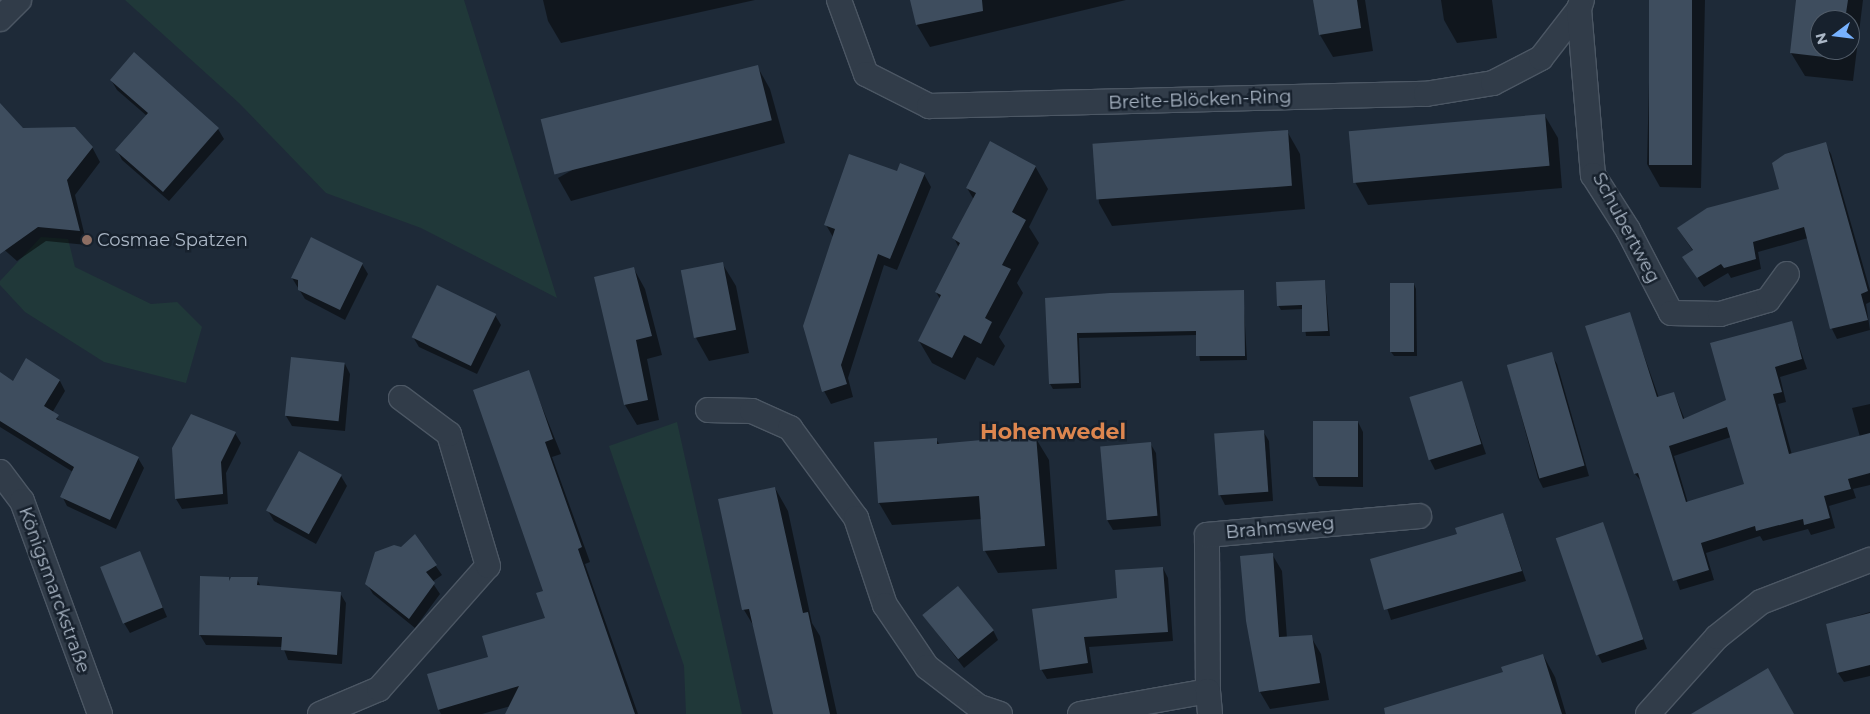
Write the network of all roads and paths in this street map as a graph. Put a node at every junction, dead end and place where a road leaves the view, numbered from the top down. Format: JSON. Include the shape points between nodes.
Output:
{"nodes":[{"id":1,"x":19,"y":0,"type":"edge"},
{"id":2,"x":839,"y":0,"type":"edge"},
{"id":3,"x":1580,"y":5,"type":"edge"},
{"id":4,"x":0,"y":19,"type":"edge"},
{"id":5,"x":1787,"y":274,"type":"dead end"},
{"id":6,"x":401,"y":398,"type":"dead end"},
{"id":7,"x":708,"y":410,"type":"dead end"},
{"id":8,"x":0,"y":472,"type":"edge"},
{"id":9,"x":1419,"y":516,"type":"dead end"},
{"id":10,"x":1870,"y":560,"type":"edge"},
{"id":11,"x":1209,"y":702,"type":"edge"},
{"id":12,"x":100,"y":714,"type":"edge"},
{"id":13,"x":320,"y":714,"type":"edge"},
{"id":14,"x":1000,"y":714,"type":"edge"},
{"id":15,"x":1080,"y":714,"type":"edge"},
{"id":16,"x":1648,"y":714,"type":"edge"}],
"edges":[{"from":1,"to":4,"type":"street"},
{"from":2,"to":3,"type":"street","name":"Breite-Blöcken-Ring","via":[[866,74],[929,106],[1426,94],[1492,83],[1541,58]]},
{"from":3,"to":5,"type":"street","name":"Schubertweg","via":[[1593,175],[1628,230],[1671,313],[1720,314],[1768,300]]},
{"from":6,"to":13,"type":"street","via":[[448,434],[488,566],[379,689]]},
{"from":7,"to":14,"type":"street","via":[[752,411],[790,428],[856,518],[885,605],[927,667],[978,707]]},
{"from":8,"to":12,"type":"street","name":"Königsmarckstraße","via":[[22,501]]},
{"from":9,"to":11,"type":"street","name":"Brahmsweg","via":[[1208,535]]},
{"from":10,"to":16,"type":"street","via":[[1762,602],[1717,637]]},
{"from":11,"to":15,"type":"street"}]}
